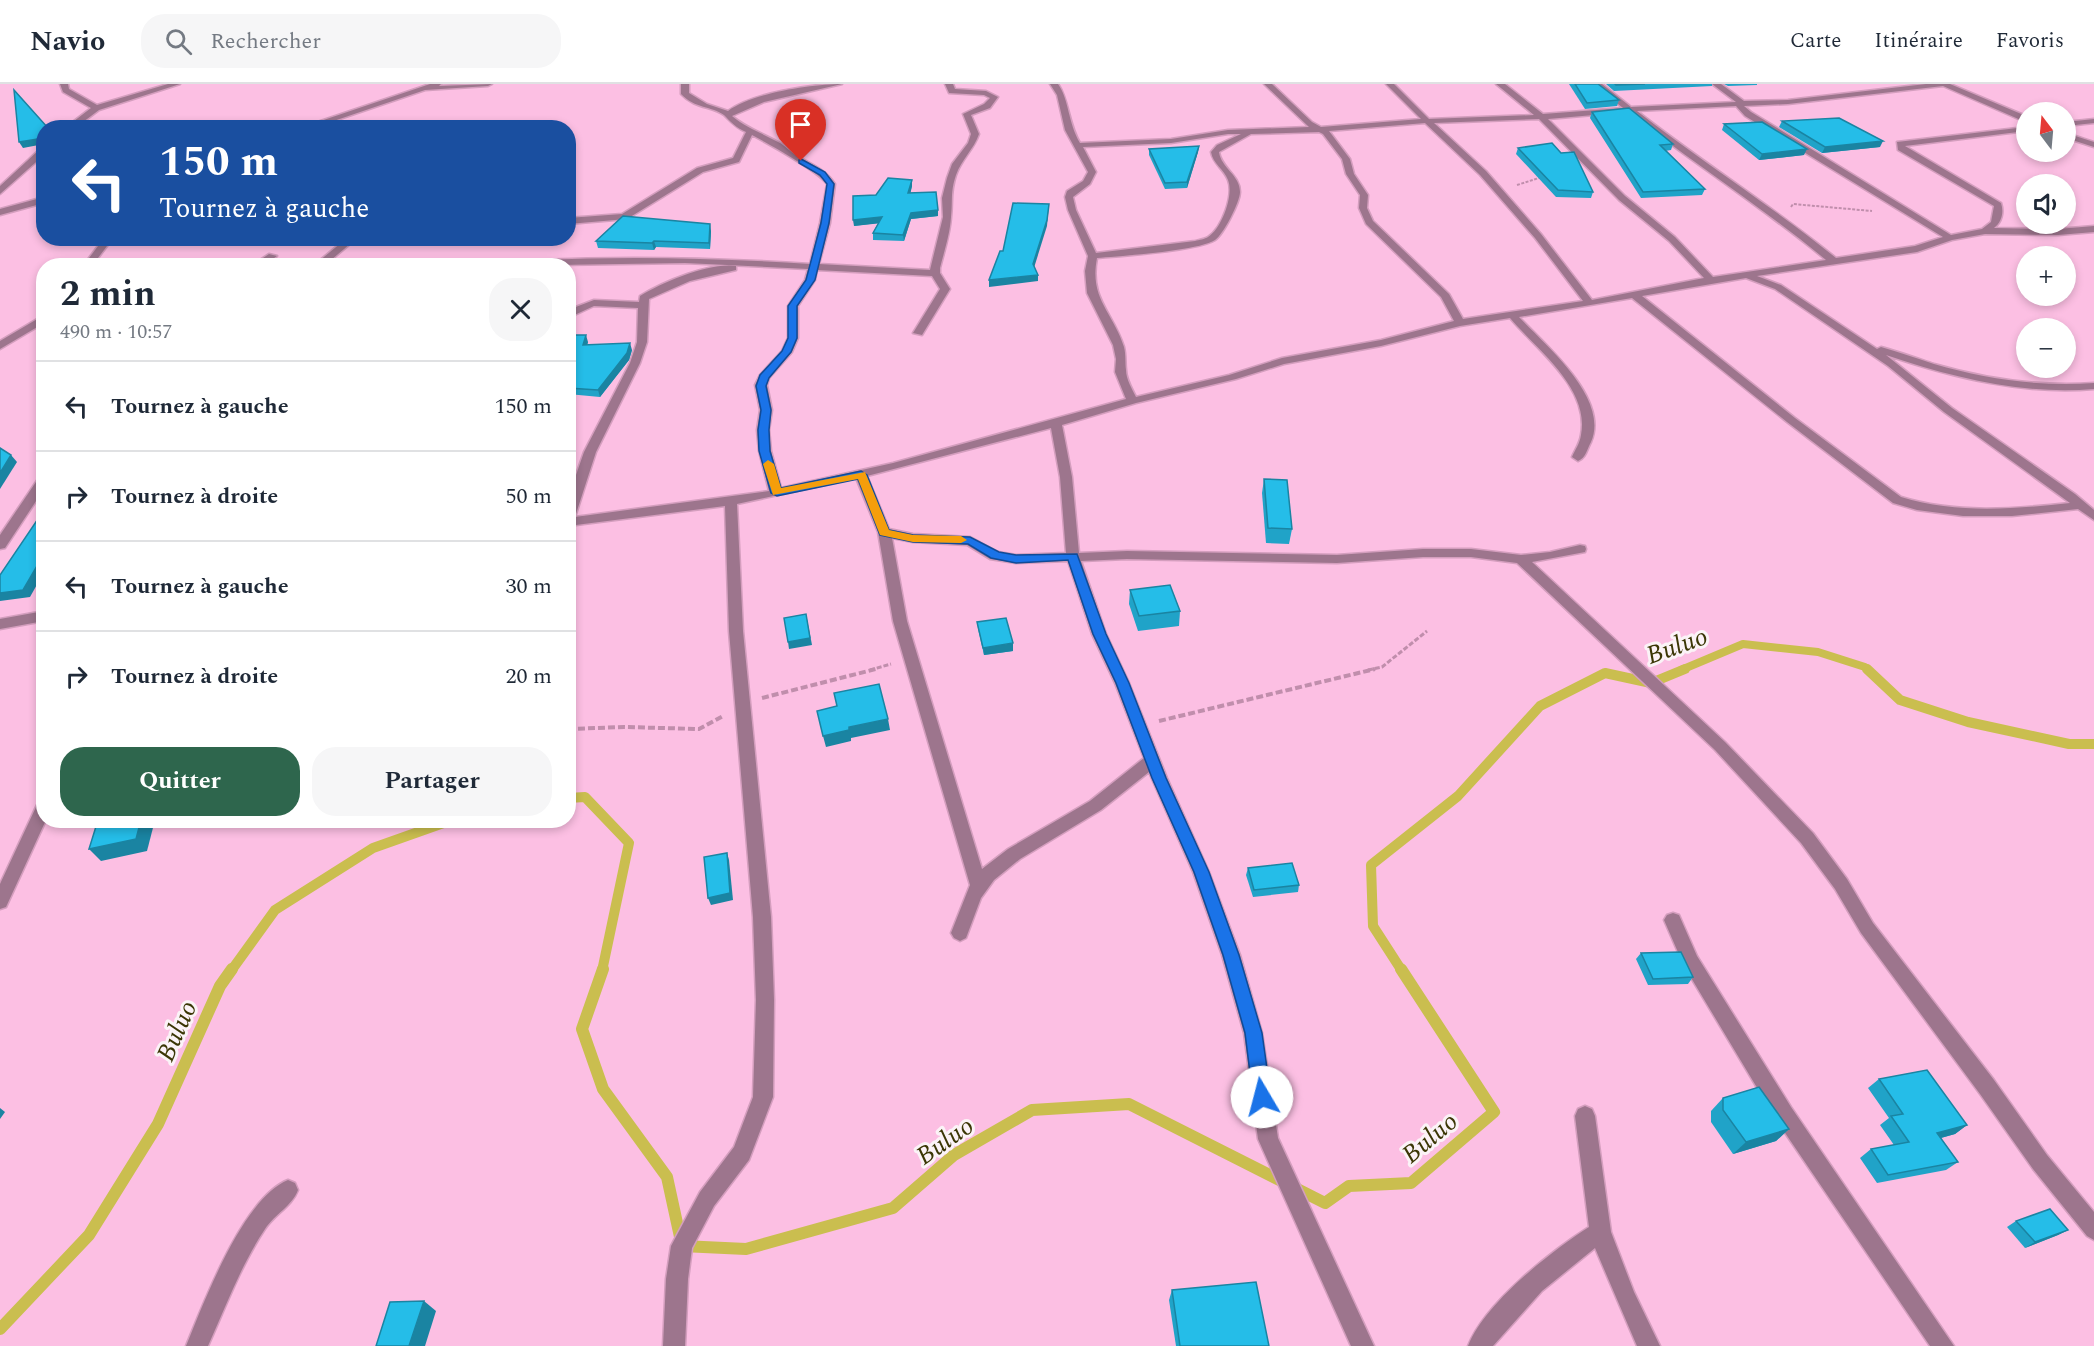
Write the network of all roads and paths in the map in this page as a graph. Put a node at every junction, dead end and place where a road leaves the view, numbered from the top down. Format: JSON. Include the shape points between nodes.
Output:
{"nodes":[{"id":1,"x":64,"y":84,"type":"edge"},
{"id":2,"x":176,"y":84,"type":"edge"},
{"id":3,"x":437,"y":84,"type":"edge"},
{"id":4,"x":488,"y":84,"type":"edge"},
{"id":5,"x":685,"y":84,"type":"edge"},
{"id":6,"x":838,"y":84,"type":"edge"},
{"id":7,"x":949,"y":84,"type":"edge"},
{"id":8,"x":1054,"y":84,"type":"edge"},
{"id":9,"x":1268,"y":84,"type":"edge"},
{"id":10,"x":1390,"y":84,"type":"edge"},
{"id":11,"x":1500,"y":84,"type":"edge"},
{"id":12,"x":1597,"y":84,"type":"edge"},
{"id":13,"x":1716,"y":84,"type":"edge"},
{"id":14,"x":1944,"y":84,"type":"edge"},
{"id":15,"x":420,"y":89,"type":"junction"},
{"id":16,"x":1740,"y":106,"type":"junction"},
{"id":17,"x":96,"y":108,"type":"junction"},
{"id":18,"x":1629,"y":110,"type":"junction"},
{"id":19,"x":728,"y":114,"type":"junction"},
{"id":20,"x":2016,"y":115,"type":"edge"},
{"id":21,"x":1540,"y":117,"type":"junction"},
{"id":22,"x":80,"y":120,"type":"edge"},
{"id":23,"x":328,"y":120,"type":"edge"},
{"id":24,"x":1427,"y":121,"type":"junction"},
{"id":25,"x":2094,"y":121,"type":"edge"},
{"id":26,"x":2076,"y":123,"type":"edge"},
{"id":27,"x":1323,"y":129,"type":"junction"},
{"id":28,"x":751,"y":131,"type":"junction"},
{"id":29,"x":1253,"y":131,"type":"junction"},
{"id":30,"x":2016,"y":131,"type":"edge"},
{"id":31,"x":2076,"y":139,"type":"edge"},
{"id":32,"x":1079,"y":145,"type":"junction"},
{"id":33,"x":2094,"y":145,"type":"edge"},
{"id":34,"x":36,"y":157,"type":"edge"},
{"id":35,"x":0,"y":191,"type":"edge"},
{"id":36,"x":36,"y":202,"type":"edge"},
{"id":37,"x":1876,"y":211,"type":"dead end"},
{"id":38,"x":0,"y":212,"type":"edge"},
{"id":39,"x":1782,"y":219,"type":"junction"},
{"id":40,"x":576,"y":220,"type":"edge"},
{"id":41,"x":2094,"y":229,"type":"edge"},
{"id":42,"x":1985,"y":231,"type":"junction"},
{"id":43,"x":1950,"y":238,"type":"junction"},
{"id":44,"x":103,"y":246,"type":"edge"},
{"id":45,"x":343,"y":246,"type":"edge"},
{"id":46,"x":1093,"y":255,"type":"junction"},
{"id":47,"x":272,"y":256,"type":"dead end"},
{"id":48,"x":93,"y":258,"type":"edge"},
{"id":49,"x":269,"y":258,"type":"edge"},
{"id":50,"x":327,"y":258,"type":"edge"},
{"id":51,"x":576,"y":263,"type":"edge"},
{"id":52,"x":1836,"y":263,"type":"junction"},
{"id":53,"x":781,"y":265,"type":"junction"},
{"id":54,"x":814,"y":266,"type":"junction"},
{"id":55,"x":935,"y":273,"type":"junction"},
{"id":56,"x":1747,"y":276,"type":"junction"},
{"id":57,"x":1711,"y":280,"type":"junction"},
{"id":58,"x":1635,"y":295,"type":"junction"},
{"id":59,"x":1590,"y":303,"type":"junction"},
{"id":60,"x":643,"y":306,"type":"junction"},
{"id":61,"x":576,"y":310,"type":"edge"},
{"id":62,"x":1512,"y":315,"type":"junction"},
{"id":63,"x":36,"y":323,"type":"edge"},
{"id":64,"x":1460,"y":323,"type":"junction"},
{"id":65,"x":918,"y":333,"type":"dead end"},
{"id":66,"x":1859,"y":341,"type":"junction"},
{"id":67,"x":0,"y":346,"type":"edge"},
{"id":68,"x":2094,"y":386,"type":"edge"},
{"id":69,"x":1132,"y":401,"type":"junction"},
{"id":70,"x":1056,"y":423,"type":"junction"},
{"id":71,"x":1578,"y":457,"type":"dead end"},
{"id":72,"x":861,"y":475,"type":"junction"},
{"id":73,"x":36,"y":490,"type":"edge"},
{"id":74,"x":777,"y":493,"type":"junction"},
{"id":75,"x":576,"y":495,"type":"edge"},
{"id":76,"x":731,"y":501,"type":"junction"},
{"id":77,"x":2081,"y":505,"type":"junction"},
{"id":78,"x":2094,"y":516,"type":"edge"},
{"id":79,"x":576,"y":519,"type":"edge"},
{"id":80,"x":884,"y":532,"type":"junction"},
{"id":81,"x":0,"y":545,"type":"edge"},
{"id":82,"x":1580,"y":549,"type":"dead end"},
{"id":83,"x":1073,"y":556,"type":"junction"},
{"id":84,"x":1521,"y":560,"type":"junction"},
{"id":85,"x":36,"y":617,"type":"edge"},
{"id":86,"x":0,"y":624,"type":"edge"},
{"id":87,"x":1427,"y":631,"type":"dead end"},
{"id":88,"x":1138,"y":726,"type":"junction"},
{"id":89,"x":1152,"y":760,"type":"junction"},
{"id":90,"x":36,"y":824,"type":"edge"},
{"id":91,"x":978,"y":886,"type":"junction"},
{"id":92,"x":0,"y":902,"type":"edge"},
{"id":93,"x":1673,"y":920,"type":"dead end"},
{"id":94,"x":960,"y":933,"type":"dead end"},
{"id":95,"x":1585,"y":1116,"type":"dead end"},
{"id":96,"x":288,"y":1190,"type":"dead end"},
{"id":97,"x":2094,"y":1229,"type":"edge"},
{"id":98,"x":1599,"y":1232,"type":"junction"},
{"id":99,"x":197,"y":1346,"type":"edge"},
{"id":100,"x":674,"y":1346,"type":"edge"},
{"id":101,"x":1363,"y":1346,"type":"edge"},
{"id":102,"x":1479,"y":1346,"type":"edge"},
{"id":103,"x":1649,"y":1346,"type":"edge"},
{"id":104,"x":1943,"y":1346,"type":"edge"}],
"edges":[{"from":1,"to":17,"type":"street","via":[[66,90]]},
{"from":2,"to":17,"type":"street"},
{"from":3,"to":15,"type":"street"},
{"from":4,"to":15,"type":"street"},
{"from":5,"to":19,"type":"street","via":[[685,93],[692,100]]},
{"from":6,"to":19,"type":"street","via":[[769,99]]},
{"from":7,"to":55,"type":"street","via":[[951,91],[994,97],[987,106],[967,114],[975,134],[951,178]]},
{"from":8,"to":32,"type":"street","via":[[1063,94],[1064,116]]},
{"from":9,"to":27,"type":"street","via":[[1309,124]]},
{"from":10,"to":24,"type":"street"},
{"from":11,"to":21,"type":"street"},
{"from":12,"to":18,"type":"street"},
{"from":13,"to":16,"type":"street","via":[[1740,100]]},
{"from":14,"to":16,"type":"street"},
{"from":14,"to":20,"type":"street"},
{"from":15,"to":23,"type":"street"},
{"from":16,"to":18,"type":"street"},
{"from":16,"to":43,"type":"street"},
{"from":17,"to":22,"type":"street"},
{"from":18,"to":21,"type":"street"},
{"from":18,"to":39,"type":"street"},
{"from":19,"to":28,"type":"street","via":[[732,122]]},
{"from":21,"to":24,"type":"street"},
{"from":21,"to":57,"type":"street"},
{"from":24,"to":27,"type":"street"},
{"from":24,"to":59,"type":"street","via":[[1500,192]]},
{"from":25,"to":26,"type":"street"},
{"from":27,"to":29,"type":"street"},
{"from":27,"to":64,"type":"street","via":[[1346,159],[1350,174],[1362,190],[1369,222],[1445,296]]},
{"from":28,"to":40,"type":"street","via":[[736,160],[700,170],[624,217]]},
{"from":28,"to":54,"type":"street","via":[[815,169],[831,184]]},
{"from":29,"to":32,"type":"street","via":[[1171,141]]},
{"from":29,"to":46,"type":"street","via":[[1215,152],[1232,178],[1236,193],[1229,213],[1213,237],[1196,244]]},
{"from":30,"to":42,"type":"street","via":[[1900,144],[1998,205],[1995,223]]},
{"from":31,"to":33,"type":"street"},
{"from":32,"to":46,"type":"street","via":[[1092,172],[1087,182],[1069,197]]},
{"from":34,"to":35,"type":"street"},
{"from":36,"to":38,"type":"street"},
{"from":37,"to":39,"type":"path","via":[[1844,212],[1793,204]]},
{"from":39,"to":52,"type":"street"},
{"from":41,"to":42,"type":"street"},
{"from":42,"to":43,"type":"street"},
{"from":43,"to":52,"type":"street","via":[[1917,249]]},
{"from":44,"to":48,"type":"street"},
{"from":45,"to":50,"type":"street"},
{"from":46,"to":69,"type":"street","via":[[1092,293],[1118,345],[1119,372]]},
{"from":47,"to":49,"type":"street"},
{"from":51,"to":53,"type":"street","via":[[711,261]]},
{"from":52,"to":56,"type":"street"},
{"from":53,"to":54,"type":"street"},
{"from":53,"to":60,"type":"street","via":[[725,269],[699,276],[651,294],[644,298]]},
{"from":54,"to":55,"type":"street"},
{"from":54,"to":74,"type":"street","via":[[806,289],[793,306],[790,345],[761,386],[766,410],[765,451]]},
{"from":55,"to":65,"type":"street","via":[[945,290]]},
{"from":56,"to":57,"type":"street"},
{"from":56,"to":66,"type":"street","via":[[1778,287]]},
{"from":57,"to":58,"type":"street"},
{"from":58,"to":59,"type":"street"},
{"from":58,"to":77,"type":"street","via":[[1897,500],[1913,506],[1977,512]]},
{"from":59,"to":62,"type":"street"},
{"from":60,"to":61,"type":"street","via":[[595,302]]},
{"from":60,"to":75,"type":"street","via":[[642,342],[635,363],[590,452]]},
{"from":62,"to":64,"type":"street"},
{"from":62,"to":71,"type":"street","via":[[1568,377],[1588,412],[1589,432]]},
{"from":63,"to":67,"type":"street"},
{"from":64,"to":69,"type":"street","via":[[1381,344],[1282,361]]},
{"from":66,"to":68,"type":"street","via":[[1926,364],[2011,383]]},
{"from":66,"to":77,"type":"street"},
{"from":69,"to":70,"type":"street"},
{"from":70,"to":72,"type":"street"},
{"from":70,"to":83,"type":"street"},
{"from":72,"to":74,"type":"street"},
{"from":72,"to":80,"type":"street"},
{"from":73,"to":81,"type":"street"},
{"from":74,"to":76,"type":"street"},
{"from":76,"to":79,"type":"street"},
{"from":76,"to":100,"type":"street","via":[[736,631],[762,917],[763,1097],[742,1153],[707,1199],[682,1246],[676,1279]]},
{"from":77,"to":78,"type":"street"},
{"from":80,"to":83,"type":"street","via":[[970,541],[995,556],[1016,559]]},
{"from":80,"to":91,"type":"street","via":[[900,621]]},
{"from":82,"to":84,"type":"street"},
{"from":83,"to":84,"type":"street","via":[[1337,559],[1471,553]]},
{"from":83,"to":88,"type":"street","via":[[1099,634]]},
{"from":84,"to":97,"type":"street","via":[[1720,746],[1807,838],[1868,928]]},
{"from":85,"to":86,"type":"street"},
{"from":87,"to":88,"type":"path","via":[[1382,667]]},
{"from":88,"to":89,"type":"street"},
{"from":89,"to":91,"type":"street","via":[[1117,790],[994,869]]},
{"from":89,"to":101,"type":"street","via":[[1201,872],[1231,955],[1253,1033],[1268,1139]]},
{"from":90,"to":92,"type":"street"},
{"from":91,"to":94,"type":"street"},
{"from":93,"to":104,"type":"street","via":[[1690,960],[1755,1067]]},
{"from":95,"to":98,"type":"street"},
{"from":96,"to":99,"type":"street","via":[[259,1219],[233,1264]]},
{"from":98,"to":102,"type":"street","via":[[1572,1250],[1502,1315]]},
{"from":98,"to":103,"type":"street"}]}
